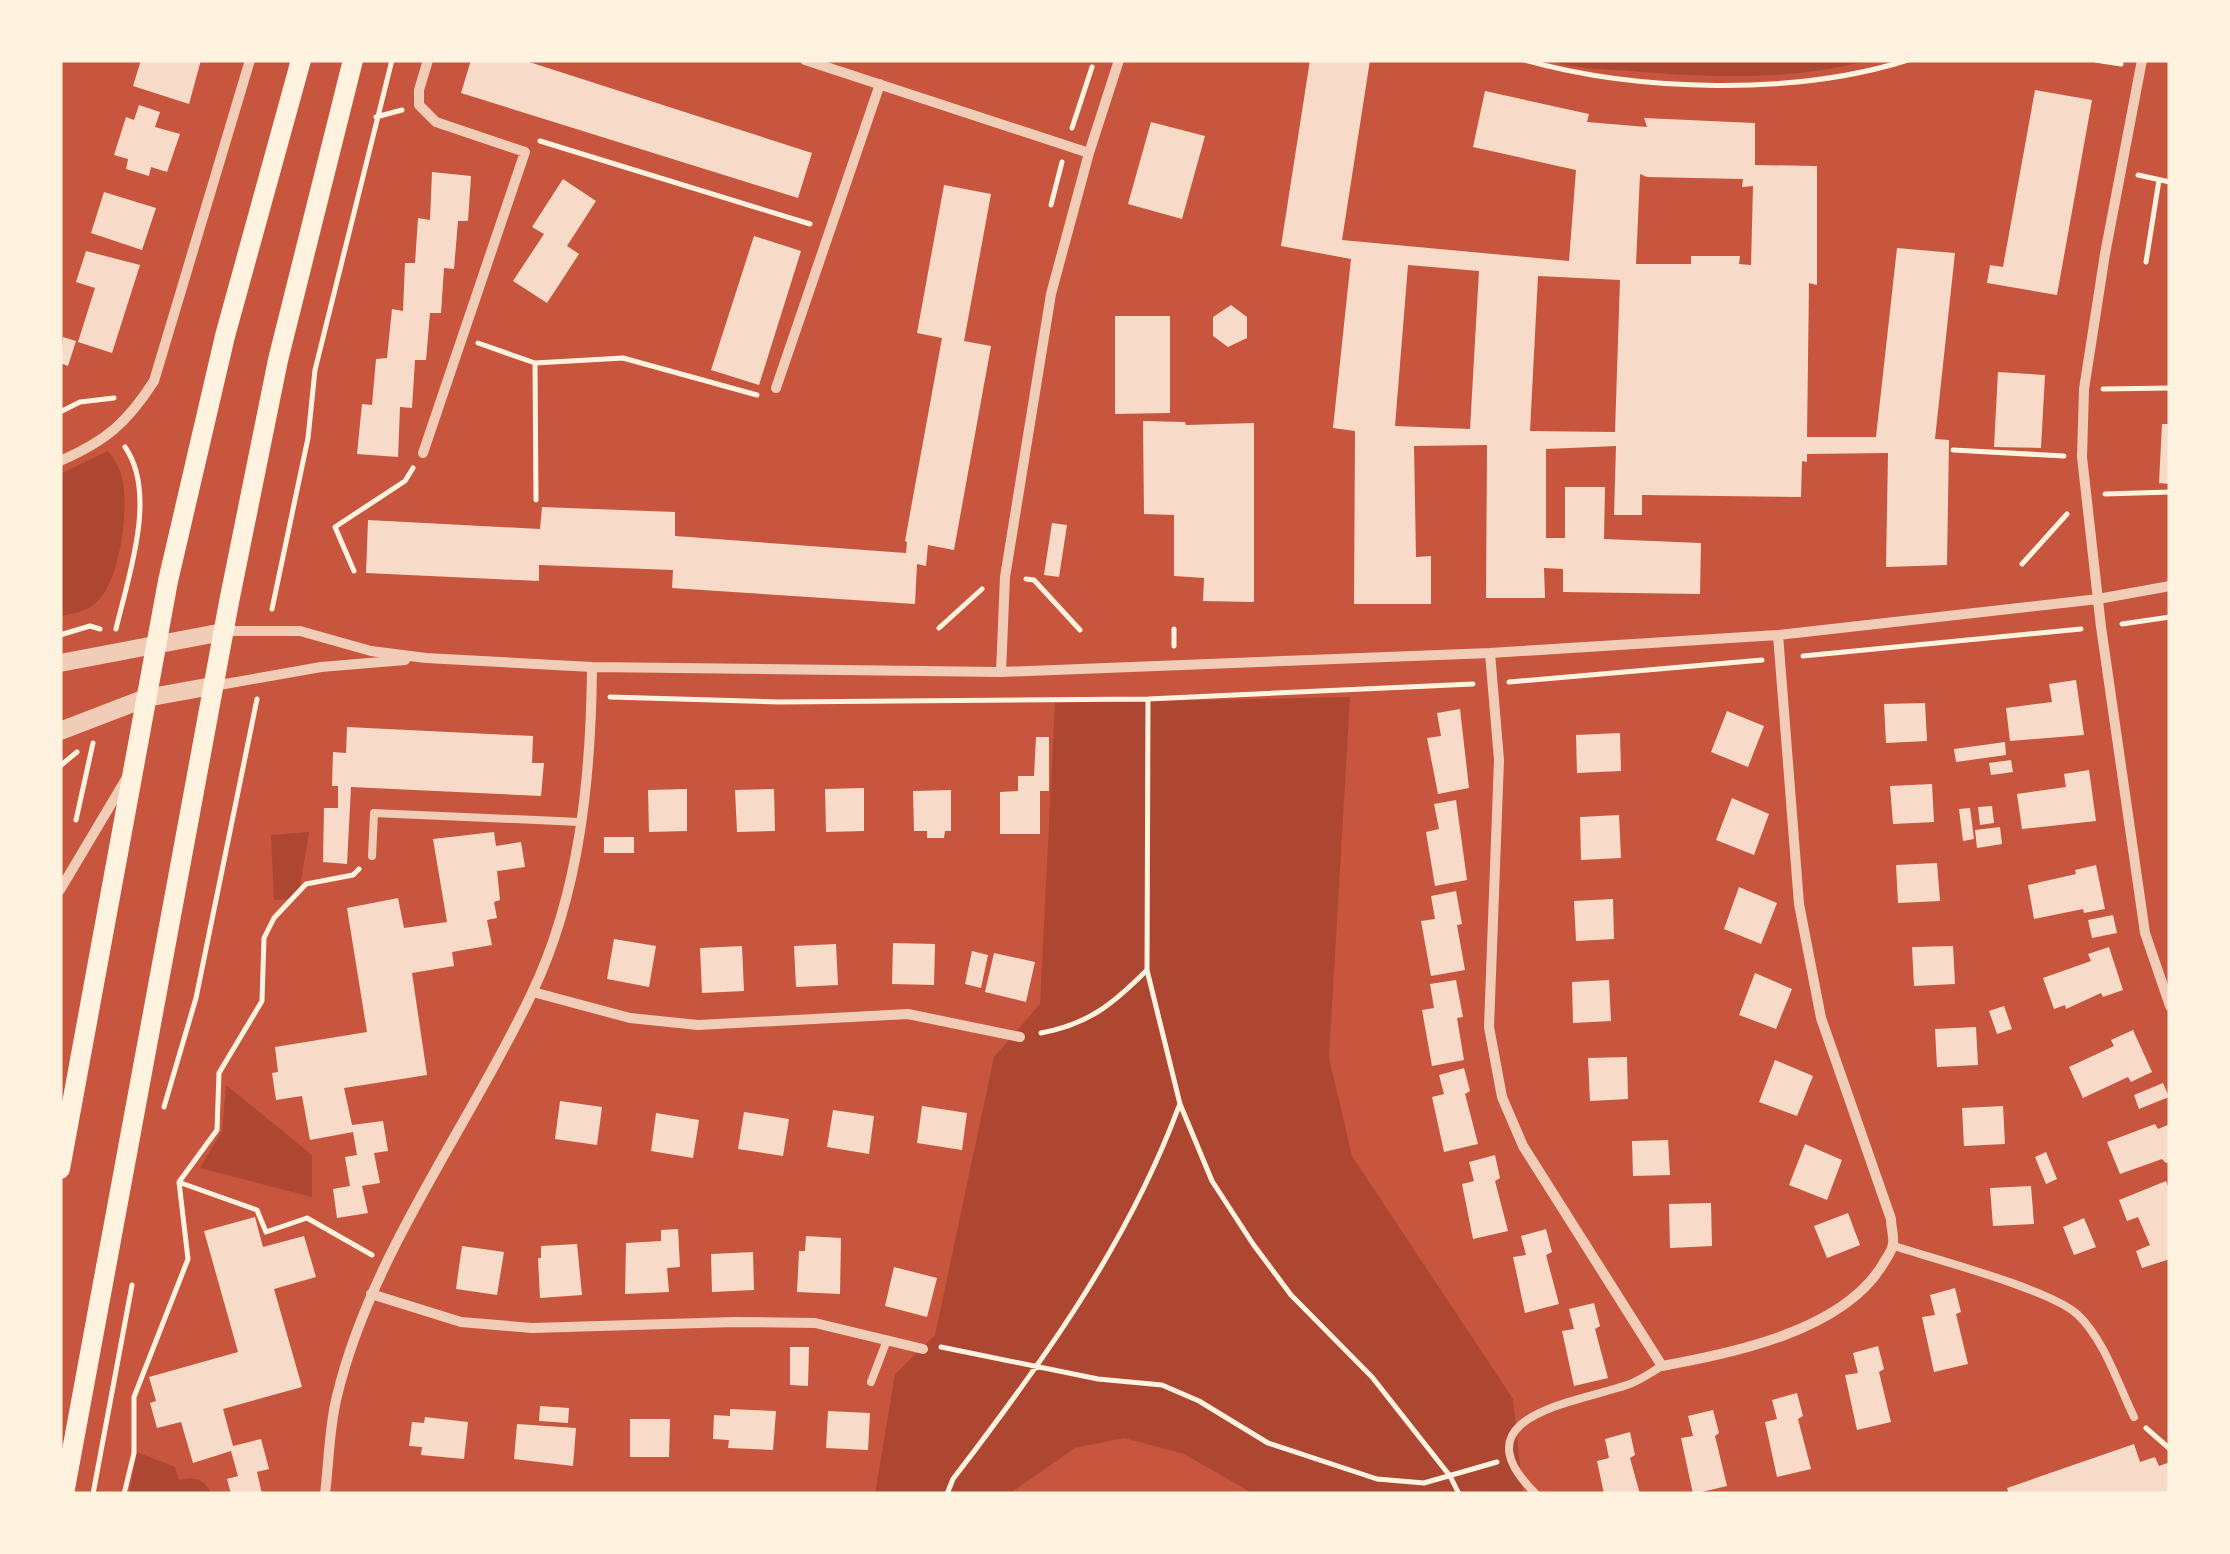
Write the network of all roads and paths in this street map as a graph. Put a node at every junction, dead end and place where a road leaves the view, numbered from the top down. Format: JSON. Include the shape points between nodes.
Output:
{"nodes":[{"id":1,"x":250,"y":60,"type":"edge"},
{"id":2,"x":301,"y":60,"type":"edge"},
{"id":3,"x":353,"y":60,"type":"edge"},
{"id":4,"x":392,"y":60,"type":"edge"},
{"id":5,"x":428,"y":60,"type":"edge"},
{"id":6,"x":804,"y":60,"type":"edge"},
{"id":7,"x":1120,"y":60,"type":"edge"},
{"id":8,"x":1524,"y":60,"type":"edge"},
{"id":9,"x":1908,"y":60,"type":"edge"},
{"id":10,"x":2142,"y":60,"type":"edge"},
{"id":11,"x":880,"y":84,"type":"junction"},
{"id":12,"x":525,"y":152,"type":"junction"},
{"id":13,"x":1089,"y":153,"type":"junction"},
{"id":14,"x":2121,"y":171,"type":"junction"},
{"id":15,"x":2160,"y":180,"type":"junction"},
{"id":16,"x":2170,"y":182,"type":"edge"},
{"id":17,"x":831,"y":229,"type":"junction"},
{"id":18,"x":2146,"y":262,"type":"dead end"},
{"id":19,"x":462,"y":337,"type":"junction"},
{"id":20,"x":536,"y":363,"type":"junction"},
{"id":21,"x":776,"y":388,"type":"joint"},
{"id":22,"x":2170,"y":388,"type":"edge"},
{"id":23,"x":2084,"y":390,"type":"junction"},
{"id":24,"x":135,"y":410,"type":"junction"},
{"id":25,"x":60,"y":412,"type":"edge"},
{"id":26,"x":115,"y":432,"type":"junction"},
{"id":27,"x":1953,"y":450,"type":"dead end"},
{"id":28,"x":423,"y":453,"type":"joint"},
{"id":29,"x":2082,"y":458,"type":"junction"},
{"id":30,"x":60,"y":461,"type":"edge"},
{"id":31,"x":2170,"y":492,"type":"edge"},
{"id":32,"x":2086,"y":495,"type":"junction"},
{"id":33,"x":536,"y":500,"type":"dead end"},
{"id":34,"x":2022,"y":564,"type":"dead end"},
{"id":35,"x":354,"y":571,"type":"dead end"},
{"id":36,"x":1005,"y":577,"type":"junction"},
{"id":37,"x":2170,"y":586,"type":"edge"},
{"id":38,"x":2098,"y":599,"type":"junction"},
{"id":39,"x":268,"y":630,"type":"junction"},
{"id":40,"x":1080,"y":630,"type":"dead end"},
{"id":41,"x":116,"y":632,"type":"dead end"},
{"id":42,"x":222,"y":632,"type":"junction"},
{"id":43,"x":1778,"y":635,"type":"junction"},
{"id":44,"x":156,"y":642,"type":"junction"},
{"id":45,"x":1490,"y":653,"type":"junction"},
{"id":46,"x":426,"y":658,"type":"junction"},
{"id":47,"x":60,"y":663,"type":"edge"},
{"id":48,"x":592,"y":667,"type":"junction"},
{"id":49,"x":1001,"y":672,"type":"junction"},
{"id":50,"x":261,"y":678,"type":"junction"},
{"id":51,"x":212,"y":686,"type":"junction"},
{"id":52,"x":146,"y":698,"type":"junction"},
{"id":53,"x":1148,"y":699,"type":"dead end"},
{"id":54,"x":60,"y":731,"type":"edge"},
{"id":55,"x":94,"y":739,"type":"dead end"},
{"id":56,"x":132,"y":769,"type":"junction"},
{"id":57,"x":580,"y":822,"type":"junction"},
{"id":58,"x":74,"y":834,"type":"dead end"},
{"id":59,"x":372,"y":856,"type":"joint"},
{"id":60,"x":60,"y":890,"type":"edge"},
{"id":61,"x":1147,"y":970,"type":"junction"},
{"id":62,"x":533,"y":992,"type":"junction"},
{"id":63,"x":2170,"y":1006,"type":"edge"},
{"id":64,"x":1020,"y":1037,"type":"joint"},
{"id":65,"x":1180,"y":1104,"type":"junction"},
{"id":66,"x":163,"y":1110,"type":"dead end"},
{"id":67,"x":60,"y":1169,"type":"edge"},
{"id":68,"x":179,"y":1182,"type":"junction"},
{"id":69,"x":1894,"y":1246,"type":"junction"},
{"id":70,"x":388,"y":1264,"type":"junction"},
{"id":71,"x":132,"y":1282,"type":"dead end"},
{"id":72,"x":371,"y":1294,"type":"junction"},
{"id":73,"x":887,"y":1340,"type":"junction"},
{"id":74,"x":923,"y":1349,"type":"joint"},
{"id":75,"x":1662,"y":1366,"type":"junction"},
{"id":76,"x":1038,"y":1368,"type":"junction"},
{"id":77,"x":871,"y":1382,"type":"dead end"},
{"id":78,"x":2134,"y":1417,"type":"joint"},
{"id":79,"x":2170,"y":1449,"type":"edge"},
{"id":80,"x":1509,"y":1459,"type":"junction"},
{"id":81,"x":1450,"y":1476,"type":"junction"},
{"id":82,"x":64,"y":1494,"type":"edge"},
{"id":83,"x":94,"y":1494,"type":"edge"},
{"id":84,"x":124,"y":1494,"type":"edge"},
{"id":85,"x":325,"y":1494,"type":"edge"},
{"id":86,"x":947,"y":1494,"type":"edge"},
{"id":87,"x":1459,"y":1494,"type":"edge"},
{"id":88,"x":1536,"y":1494,"type":"edge"}],
"edges":[{"from":1,"to":24,"type":"street","via":[[154,380]]},
{"from":2,"to":44,"type":"main road","via":[[225,336]]},
{"from":3,"to":42,"type":"main road","via":[[278,360]]},
{"from":4,"to":39,"type":"path","via":[[315,370],[308,438]]},
{"from":5,"to":12,"type":"street","via":[[419,105],[436,122]]},
{"from":6,"to":11,"type":"street"},
{"from":7,"to":13,"type":"street"},
{"from":8,"to":9,"type":"path","via":[[1629,82],[1786,85]]},
{"from":10,"to":14,"type":"street"},
{"from":11,"to":13,"type":"street"},
{"from":11,"to":17,"type":"street"},
{"from":12,"to":17,"type":"path","via":[[542,140]]},
{"from":12,"to":19,"type":"street"},
{"from":13,"to":36,"type":"street","via":[[1051,294]]},
{"from":14,"to":15,"type":"path"},
{"from":14,"to":23,"type":"street"},
{"from":15,"to":16,"type":"path"},
{"from":15,"to":18,"type":"path"},
{"from":17,"to":21,"type":"street"},
{"from":19,"to":20,"type":"path"},
{"from":19,"to":28,"type":"street"},
{"from":20,"to":21,"type":"path","via":[[623,358],[758,396]]},
{"from":20,"to":33,"type":"path"},
{"from":22,"to":23,"type":"path"},
{"from":23,"to":29,"type":"street"},
{"from":24,"to":25,"type":"path","via":[[114,398]]},
{"from":24,"to":26,"type":"street"},
{"from":26,"to":30,"type":"street"},
{"from":26,"to":41,"type":"path","via":[[133,458],[141,500]]},
{"from":27,"to":29,"type":"path"},
{"from":28,"to":35,"type":"path","via":[[405,481],[335,527]]},
{"from":29,"to":32,"type":"street"},
{"from":31,"to":32,"type":"path"},
{"from":32,"to":34,"type":"path"},
{"from":32,"to":38,"type":"street"},
{"from":36,"to":40,"type":"path","via":[[1034,580]]},
{"from":36,"to":49,"type":"street"},
{"from":37,"to":38,"type":"street"},
{"from":38,"to":43,"type":"street"},
{"from":38,"to":63,"type":"street","via":[[2145,933]]},
{"from":39,"to":42,"type":"street"},
{"from":39,"to":46,"type":"street"},
{"from":42,"to":44,"type":"street"},
{"from":42,"to":51,"type":"main road"},
{"from":43,"to":45,"type":"street"},
{"from":43,"to":69,"type":"street","via":[[1803,923],[1821,1018]]},
{"from":44,"to":47,"type":"street"},
{"from":44,"to":52,"type":"main road"},
{"from":45,"to":49,"type":"street"},
{"from":45,"to":75,"type":"street","via":[[1499,760],[1488,1027],[1502,1097],[1523,1146]]},
{"from":46,"to":48,"type":"street"},
{"from":46,"to":50,"type":"street"},
{"from":48,"to":49,"type":"street"},
{"from":48,"to":57,"type":"street","via":[[592,737]]},
{"from":50,"to":51,"type":"street"},
{"from":50,"to":66,"type":"path","via":[[196,998]]},
{"from":51,"to":52,"type":"street"},
{"from":51,"to":82,"type":"main road"},
{"from":52,"to":54,"type":"street"},
{"from":52,"to":56,"type":"main road"},
{"from":53,"to":61,"type":"path"},
{"from":55,"to":58,"type":"path"},
{"from":56,"to":60,"type":"street"},
{"from":56,"to":67,"type":"main road"},
{"from":57,"to":59,"type":"lane","via":[[374,812]]},
{"from":57,"to":62,"type":"street","via":[[554,938]]},
{"from":59,"to":68,"type":"path","via":[[353,874],[306,884],[274,918],[264,938],[262,1002],[219,1073],[217,1130]]},
{"from":61,"to":64,"type":"path","via":[[1112,1005],[1068,1028]]},
{"from":61,"to":65,"type":"path"},
{"from":62,"to":64,"type":"street","via":[[630,1018],[681,1023],[908,1014]]},
{"from":62,"to":70,"type":"street"},
{"from":65,"to":76,"type":"path","via":[[1132,1212]]},
{"from":65,"to":81,"type":"path","via":[[1212,1181],[1253,1244]]},
{"from":68,"to":70,"type":"path","via":[[257,1210],[266,1232],[307,1218]]},
{"from":68,"to":84,"type":"path","via":[[188,1259],[134,1397],[134,1453]]},
{"from":69,"to":75,"type":"street","via":[[1860,1292],[1810,1324],[1727,1354]]},
{"from":69,"to":78,"type":"lane","via":[[2051,1298],[2076,1314]]},
{"from":70,"to":72,"type":"street"},
{"from":71,"to":83,"type":"path"},
{"from":72,"to":73,"type":"street","via":[[461,1322],[532,1328],[815,1323]]},
{"from":72,"to":85,"type":"street","via":[[336,1397]]},
{"from":73,"to":74,"type":"street"},
{"from":73,"to":77,"type":"lane"},
{"from":74,"to":76,"type":"path","via":[[939,1346]]},
{"from":75,"to":80,"type":"lane","via":[[1632,1383],[1533,1413],[1512,1440]]},
{"from":76,"to":81,"type":"path","via":[[1162,1385],[1268,1443],[1377,1479],[1424,1483]]},
{"from":76,"to":86,"type":"path"},
{"from":78,"to":79,"type":"path"},
{"from":80,"to":81,"type":"path"},
{"from":80,"to":88,"type":"lane"},
{"from":81,"to":87,"type":"path"}]}
